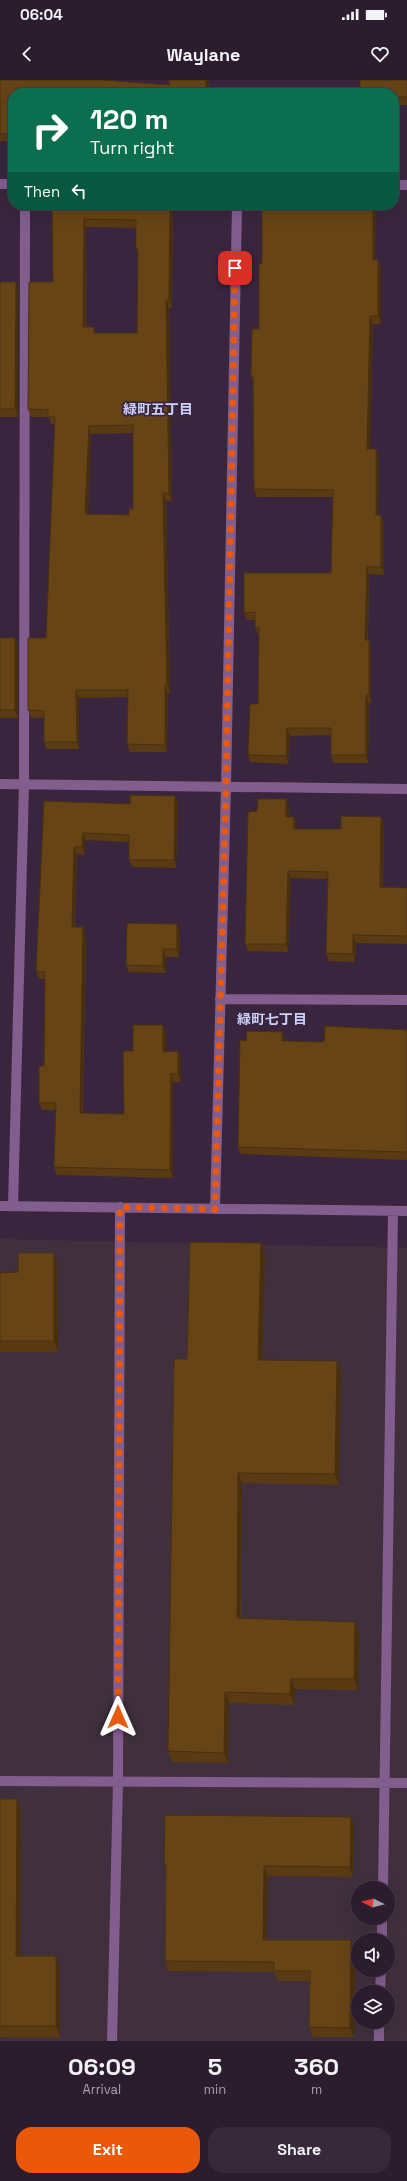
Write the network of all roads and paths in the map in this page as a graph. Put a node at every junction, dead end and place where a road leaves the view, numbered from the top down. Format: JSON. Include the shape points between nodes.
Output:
{"nodes":[{"id":1,"x":25,"y":210,"type":"edge"},
{"id":2,"x":237,"y":210,"type":"edge"},
{"id":3,"x":0,"y":784,"type":"edge"},
{"id":4,"x":24,"y":785,"type":"junction"},
{"id":5,"x":226,"y":787,"type":"junction"},
{"id":6,"x":407,"y":789,"type":"edge"},
{"id":7,"x":220,"y":999,"type":"junction"},
{"id":8,"x":407,"y":1000,"type":"edge"},
{"id":9,"x":0,"y":1206,"type":"edge"},
{"id":10,"x":12,"y":1206,"type":"junction"},
{"id":11,"x":120,"y":1207,"type":"junction"},
{"id":12,"x":215,"y":1209,"type":"junction"},
{"id":13,"x":394,"y":1211,"type":"junction"},
{"id":14,"x":407,"y":1211,"type":"edge"},
{"id":15,"x":0,"y":1781,"type":"edge"},
{"id":16,"x":118,"y":1781,"type":"junction"},
{"id":17,"x":386,"y":1782,"type":"junction"},
{"id":18,"x":407,"y":1783,"type":"edge"},
{"id":19,"x":383,"y":1881,"type":"edge"},
{"id":20,"x":379,"y":2029,"type":"edge"},
{"id":21,"x":112,"y":2041,"type":"edge"},
{"id":22,"x":379,"y":2041,"type":"edge"}],
"edges":[{"from":1,"to":4,"type":"street"},
{"from":2,"to":5,"type":"street"},
{"from":3,"to":4,"type":"street"},
{"from":4,"to":5,"type":"street"},
{"from":4,"to":10,"type":"street"},
{"from":5,"to":6,"type":"street"},
{"from":5,"to":7,"type":"street"},
{"from":7,"to":8,"type":"street"},
{"from":7,"to":12,"type":"street"},
{"from":9,"to":10,"type":"street"},
{"from":10,"to":11,"type":"street"},
{"from":11,"to":12,"type":"street"},
{"from":11,"to":16,"type":"street"},
{"from":12,"to":13,"type":"street"},
{"from":13,"to":14,"type":"street"},
{"from":13,"to":17,"type":"street"},
{"from":15,"to":16,"type":"street"},
{"from":16,"to":17,"type":"street"},
{"from":16,"to":21,"type":"street"},
{"from":17,"to":18,"type":"street"},
{"from":17,"to":19,"type":"street"},
{"from":20,"to":22,"type":"street"}]}
